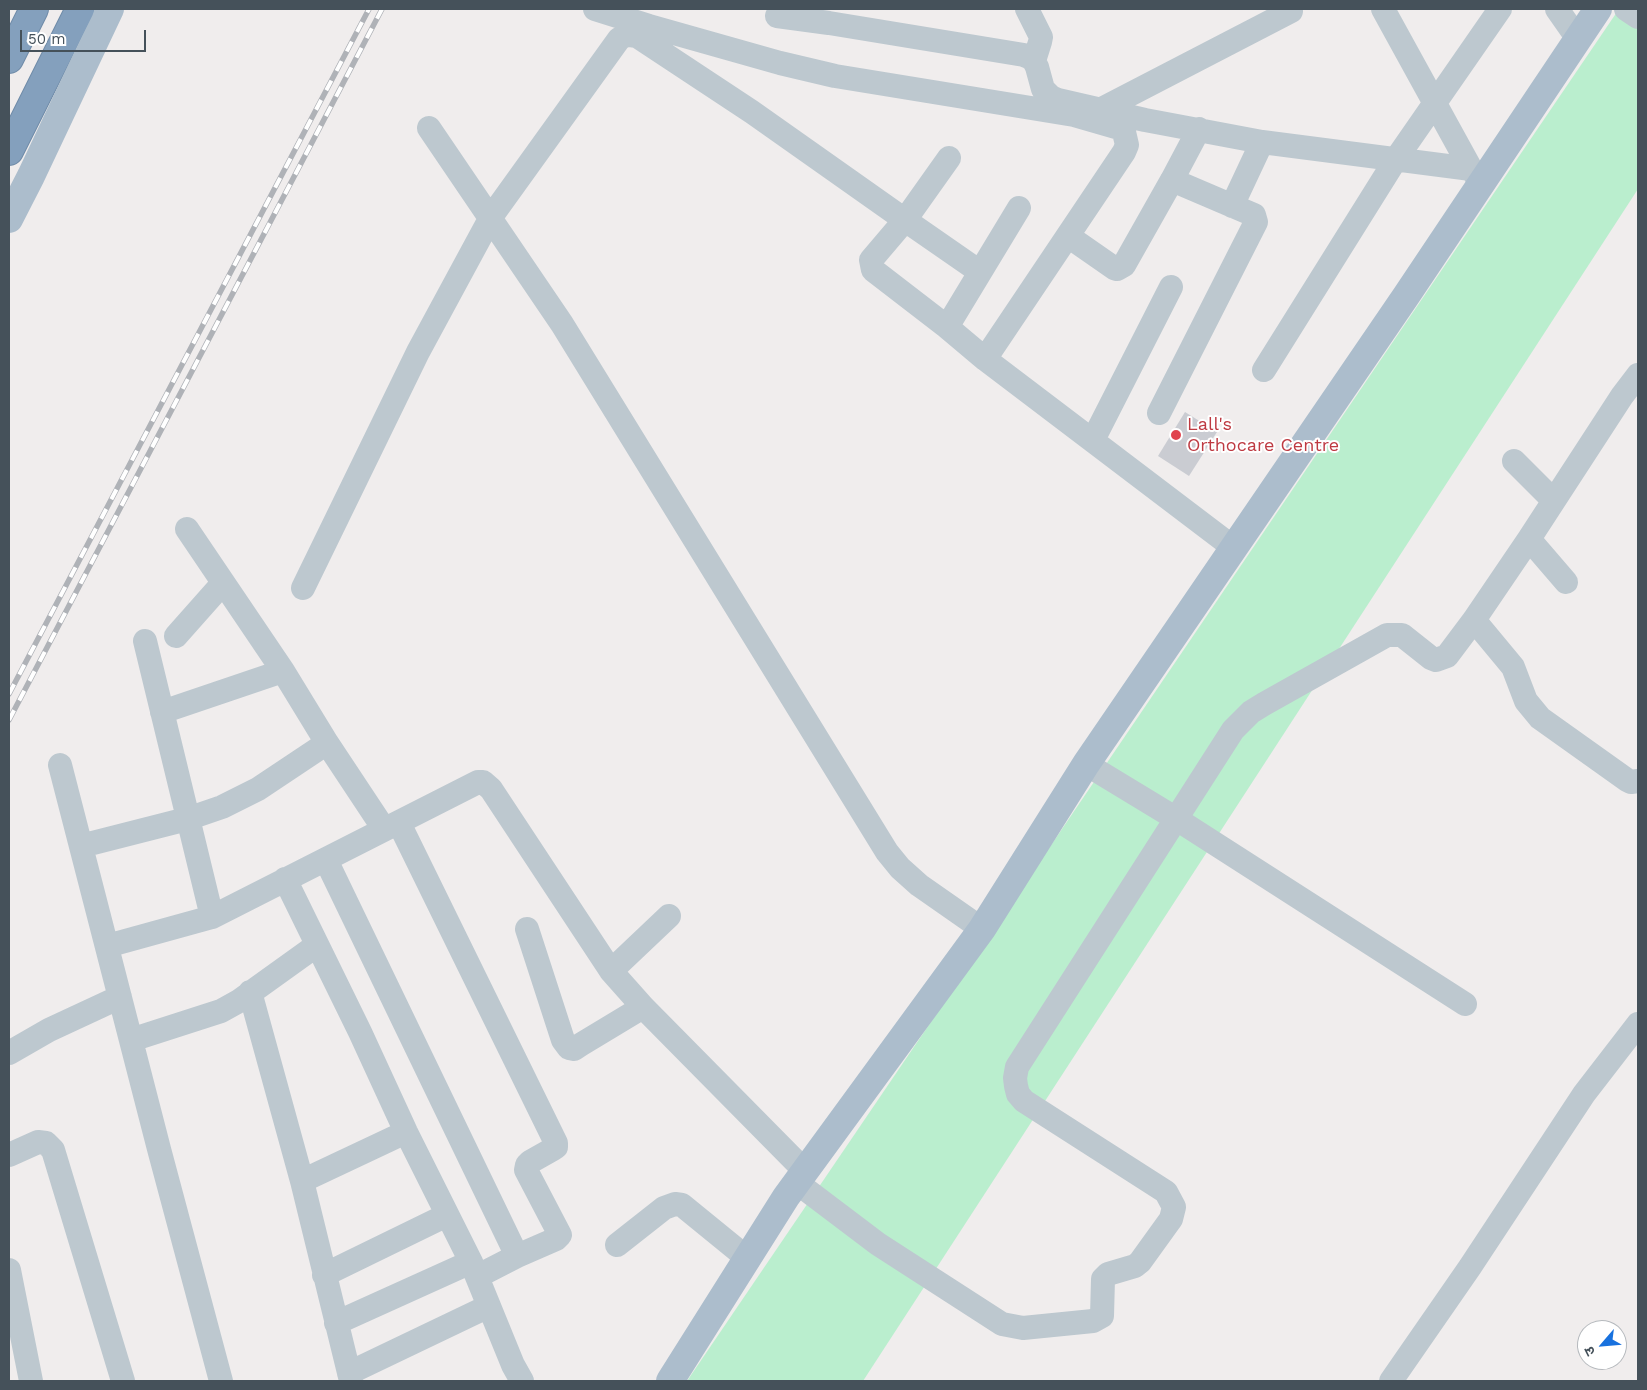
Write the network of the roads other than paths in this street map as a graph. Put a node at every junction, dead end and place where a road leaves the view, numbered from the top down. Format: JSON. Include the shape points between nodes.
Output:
{"nodes":[{"id":1,"x":34,"y":9,"type":"edge"},
{"id":2,"x":80,"y":9,"type":"edge"},
{"id":3,"x":110,"y":9,"type":"edge"},
{"id":4,"x":595,"y":9,"type":"edge"},
{"id":5,"x":1027,"y":9,"type":"edge"},
{"id":6,"x":1383,"y":9,"type":"edge"},
{"id":7,"x":1500,"y":9,"type":"edge"},
{"id":8,"x":1557,"y":9,"type":"edge"},
{"id":9,"x":1598,"y":9,"type":"edge"},
{"id":10,"x":1626,"y":9,"type":"edge"},
{"id":11,"x":1291,"y":11,"type":"dead end"},
{"id":12,"x":777,"y":16,"type":"dead end"},
{"id":13,"x":1638,"y":17,"type":"edge"},
{"id":14,"x":1578,"y":39,"type":"junction"},
{"id":15,"x":9,"y":58,"type":"edge"},
{"id":16,"x":1034,"y":61,"type":"junction"},
{"id":17,"x":1435,"y":103,"type":"junction"},
{"id":18,"x":1100,"y":110,"type":"junction"},
{"id":19,"x":429,"y":128,"type":"dead end"},
{"id":20,"x":1199,"y":130,"type":"junction"},
{"id":21,"x":1262,"y":142,"type":"junction"},
{"id":22,"x":9,"y":151,"type":"edge"},
{"id":23,"x":949,"y":158,"type":"dead end"},
{"id":24,"x":1396,"y":160,"type":"junction"},
{"id":25,"x":1477,"y":176,"type":"junction"},
{"id":26,"x":1172,"y":180,"type":"junction"},
{"id":27,"x":1232,"y":206,"type":"junction"},
{"id":28,"x":1019,"y":208,"type":"dead end"},
{"id":29,"x":491,"y":217,"type":"junction"},
{"id":30,"x":9,"y":219,"type":"edge"},
{"id":31,"x":904,"y":220,"type":"junction"},
{"id":32,"x":1068,"y":236,"type":"junction"},
{"id":33,"x":980,"y":272,"type":"junction"},
{"id":34,"x":1171,"y":287,"type":"dead end"},
{"id":35,"x":947,"y":328,"type":"junction"},
{"id":36,"x":985,"y":359,"type":"junction"},
{"id":37,"x":1264,"y":370,"type":"dead end"},
{"id":38,"x":1638,"y":375,"type":"edge"},
{"id":39,"x":1159,"y":412,"type":"dead end"},
{"id":40,"x":1093,"y":440,"type":"junction"},
{"id":41,"x":1514,"y":461,"type":"dead end"},
{"id":42,"x":1553,"y":500,"type":"junction"},
{"id":43,"x":187,"y":529,"type":"dead end"},
{"id":44,"x":1529,"y":539,"type":"junction"},
{"id":45,"x":1234,"y":548,"type":"junction"},
{"id":46,"x":223,"y":582,"type":"junction"},
{"id":47,"x":1566,"y":582,"type":"dead end"},
{"id":48,"x":303,"y":588,"type":"dead end"},
{"id":49,"x":1474,"y":620,"type":"junction"},
{"id":50,"x":176,"y":636,"type":"dead end"},
{"id":51,"x":145,"y":641,"type":"dead end"},
{"id":52,"x":283,"y":671,"type":"junction"},
{"id":53,"x":162,"y":712,"type":"junction"},
{"id":54,"x":327,"y":743,"type":"junction"},
{"id":55,"x":1086,"y":764,"type":"junction"},
{"id":56,"x":60,"y":765,"type":"dead end"},
{"id":57,"x":1638,"y":781,"type":"edge"},
{"id":58,"x":187,"y":818,"type":"junction"},
{"id":59,"x":1175,"y":818,"type":"junction"},
{"id":60,"x":392,"y":826,"type":"junction"},
{"id":61,"x":81,"y":846,"type":"junction"},
{"id":62,"x":326,"y":860,"type":"junction"},
{"id":63,"x":285,"y":879,"type":"junction"},
{"id":64,"x":669,"y":916,"type":"dead end"},
{"id":65,"x":212,"y":917,"type":"junction"},
{"id":66,"x":527,"y":929,"type":"dead end"},
{"id":67,"x":982,"y":929,"type":"junction"},
{"id":68,"x":317,"y":945,"type":"junction"},
{"id":69,"x":107,"y":946,"type":"junction"},
{"id":70,"x":611,"y":972,"type":"junction"},
{"id":71,"x":250,"y":992,"type":"junction"},
{"id":72,"x":120,"y":997,"type":"junction"},
{"id":73,"x":1465,"y":1004,"type":"dead end"},
{"id":74,"x":643,"y":1006,"type":"junction"},
{"id":75,"x":1638,"y":1024,"type":"edge"},
{"id":76,"x":131,"y":1040,"type":"junction"},
{"id":77,"x":9,"y":1053,"type":"edge"},
{"id":78,"x":406,"y":1132,"type":"junction"},
{"id":79,"x":9,"y":1154,"type":"edge"},
{"id":80,"x":800,"y":1176,"type":"junction"},
{"id":81,"x":302,"y":1181,"type":"junction"},
{"id":82,"x":448,"y":1215,"type":"junction"},
{"id":83,"x":617,"y":1245,"type":"dead end"},
{"id":84,"x":517,"y":1256,"type":"junction"},
{"id":85,"x":747,"y":1258,"type":"junction"},
{"id":86,"x":474,"y":1269,"type":"junction"},
{"id":87,"x":9,"y":1270,"type":"edge"},
{"id":88,"x":324,"y":1275,"type":"junction"},
{"id":89,"x":490,"y":1306,"type":"junction"},
{"id":90,"x":336,"y":1323,"type":"junction"},
{"id":91,"x":512,"y":1376,"type":"edge"},
{"id":92,"x":350,"y":1377,"type":"edge"},
{"id":93,"x":31,"y":1381,"type":"edge"},
{"id":94,"x":123,"y":1381,"type":"edge"},
{"id":95,"x":221,"y":1381,"type":"edge"},
{"id":96,"x":670,"y":1381,"type":"edge"},
{"id":97,"x":1391,"y":1381,"type":"edge"}],
"edges":[{"from":1,"to":15,"type":"highway"},
{"from":2,"to":22,"type":"highway"},
{"from":3,"to":30,"type":"main road"},
{"from":4,"to":32,"type":"street","via":[[816,72],[1074,115],[1119,128],[1127,139],[1124,152]]},
{"from":5,"to":16,"type":"street","via":[[1040,36]]},
{"from":6,"to":17,"type":"street"},
{"from":7,"to":17,"type":"street"},
{"from":8,"to":14,"type":"street"},
{"from":9,"to":14,"type":"main road"},
{"from":10,"to":13,"type":"street"},
{"from":11,"to":18,"type":"street"},
{"from":12,"to":16,"type":"street","via":[[1014,53]]},
{"from":14,"to":25,"type":"main road"},
{"from":16,"to":18,"type":"street","via":[[1043,89],[1051,98]]},
{"from":17,"to":24,"type":"street"},
{"from":17,"to":25,"type":"street"},
{"from":18,"to":20,"type":"street"},
{"from":19,"to":29,"type":"street"},
{"from":20,"to":21,"type":"street"},
{"from":20,"to":26,"type":"street"},
{"from":21,"to":24,"type":"street"},
{"from":21,"to":27,"type":"street"},
{"from":23,"to":31,"type":"street"},
{"from":24,"to":25,"type":"street"},
{"from":24,"to":37,"type":"street"},
{"from":25,"to":45,"type":"main road"},
{"from":26,"to":27,"type":"street"},
{"from":26,"to":32,"type":"street","via":[[1120,268],[1114,268]]},
{"from":27,"to":39,"type":"street","via":[[1254,215],[1255,227]]},
{"from":28,"to":33,"type":"street"},
{"from":29,"to":31,"type":"street","via":[[619,39],[630,35],[637,36],[752,112]]},
{"from":29,"to":48,"type":"street","via":[[418,352]]},
{"from":29,"to":67,"type":"street","via":[[567,332],[887,852],[919,885]]},
{"from":31,"to":33,"type":"street"},
{"from":31,"to":35,"type":"street","via":[[871,260],[873,270]]},
{"from":32,"to":36,"type":"street"},
{"from":33,"to":35,"type":"street"},
{"from":34,"to":40,"type":"street"},
{"from":35,"to":36,"type":"street"},
{"from":36,"to":40,"type":"street"},
{"from":38,"to":42,"type":"street"},
{"from":40,"to":45,"type":"street"},
{"from":41,"to":42,"type":"street"},
{"from":42,"to":44,"type":"street"},
{"from":43,"to":46,"type":"street"},
{"from":44,"to":47,"type":"street"},
{"from":44,"to":49,"type":"street"},
{"from":45,"to":55,"type":"main road"},
{"from":46,"to":50,"type":"street"},
{"from":46,"to":52,"type":"street"},
{"from":49,"to":57,"type":"street","via":[[1513,667],[1526,701],[1540,718],[1627,780]]},
{"from":49,"to":59,"type":"street","via":[[1442,658],[1431,658],[1402,635],[1387,635],[1251,712],[1232,730]]},
{"from":51,"to":53,"type":"street"},
{"from":52,"to":53,"type":"street"},
{"from":52,"to":54,"type":"street"},
{"from":53,"to":58,"type":"street"},
{"from":54,"to":58,"type":"street","via":[[241,799]]},
{"from":54,"to":60,"type":"street"},
{"from":55,"to":59,"type":"street"},
{"from":55,"to":67,"type":"main road"},
{"from":56,"to":61,"type":"street"},
{"from":58,"to":61,"type":"street"},
{"from":58,"to":65,"type":"street"},
{"from":59,"to":73,"type":"street"},
{"from":59,"to":80,"type":"street","via":[[1017,1067],[1015,1078],[1018,1094],[1024,1101],[1166,1192],[1174,1207],[1171,1219],[1140,1262],[1103,1279],[1102,1316],[1093,1321],[1023,1328],[1002,1324],[878,1244]]},
{"from":60,"to":62,"type":"street"},
{"from":60,"to":70,"type":"street","via":[[483,782],[491,789]]},
{"from":60,"to":84,"type":"street","via":[[556,1144],[530,1162],[526,1170],[560,1235]]},
{"from":61,"to":69,"type":"street"},
{"from":62,"to":63,"type":"street"},
{"from":62,"to":84,"type":"street"},
{"from":63,"to":65,"type":"street"},
{"from":63,"to":68,"type":"street"},
{"from":64,"to":70,"type":"street"},
{"from":65,"to":69,"type":"street"},
{"from":66,"to":74,"type":"street","via":[[563,1040],[569,1048],[574,1049]]},
{"from":67,"to":80,"type":"main road"},
{"from":68,"to":71,"type":"street"},
{"from":68,"to":78,"type":"street"},
{"from":69,"to":72,"type":"street"},
{"from":70,"to":74,"type":"street"},
{"from":71,"to":76,"type":"street","via":[[221,1011]]},
{"from":71,"to":81,"type":"street"},
{"from":72,"to":76,"type":"street"},
{"from":72,"to":77,"type":"street","via":[[48,1030]]},
{"from":74,"to":80,"type":"street"},
{"from":75,"to":97,"type":"street","via":[[1584,1094]]},
{"from":76,"to":95,"type":"street"},
{"from":78,"to":81,"type":"street"},
{"from":78,"to":82,"type":"street"},
{"from":79,"to":94,"type":"street","via":[[38,1142],[46,1143],[52,1150]]},
{"from":80,"to":85,"type":"main road"},
{"from":81,"to":88,"type":"street"},
{"from":82,"to":86,"type":"street"},
{"from":82,"to":88,"type":"street"},
{"from":83,"to":85,"type":"street","via":[[664,1208],[675,1204],[682,1205]]},
{"from":84,"to":86,"type":"street"},
{"from":85,"to":96,"type":"main road"},
{"from":86,"to":89,"type":"street"},
{"from":86,"to":90,"type":"street"},
{"from":87,"to":93,"type":"street"},
{"from":88,"to":90,"type":"street"},
{"from":89,"to":91,"type":"street"},
{"from":89,"to":92,"type":"street"},
{"from":90,"to":92,"type":"street"}]}
